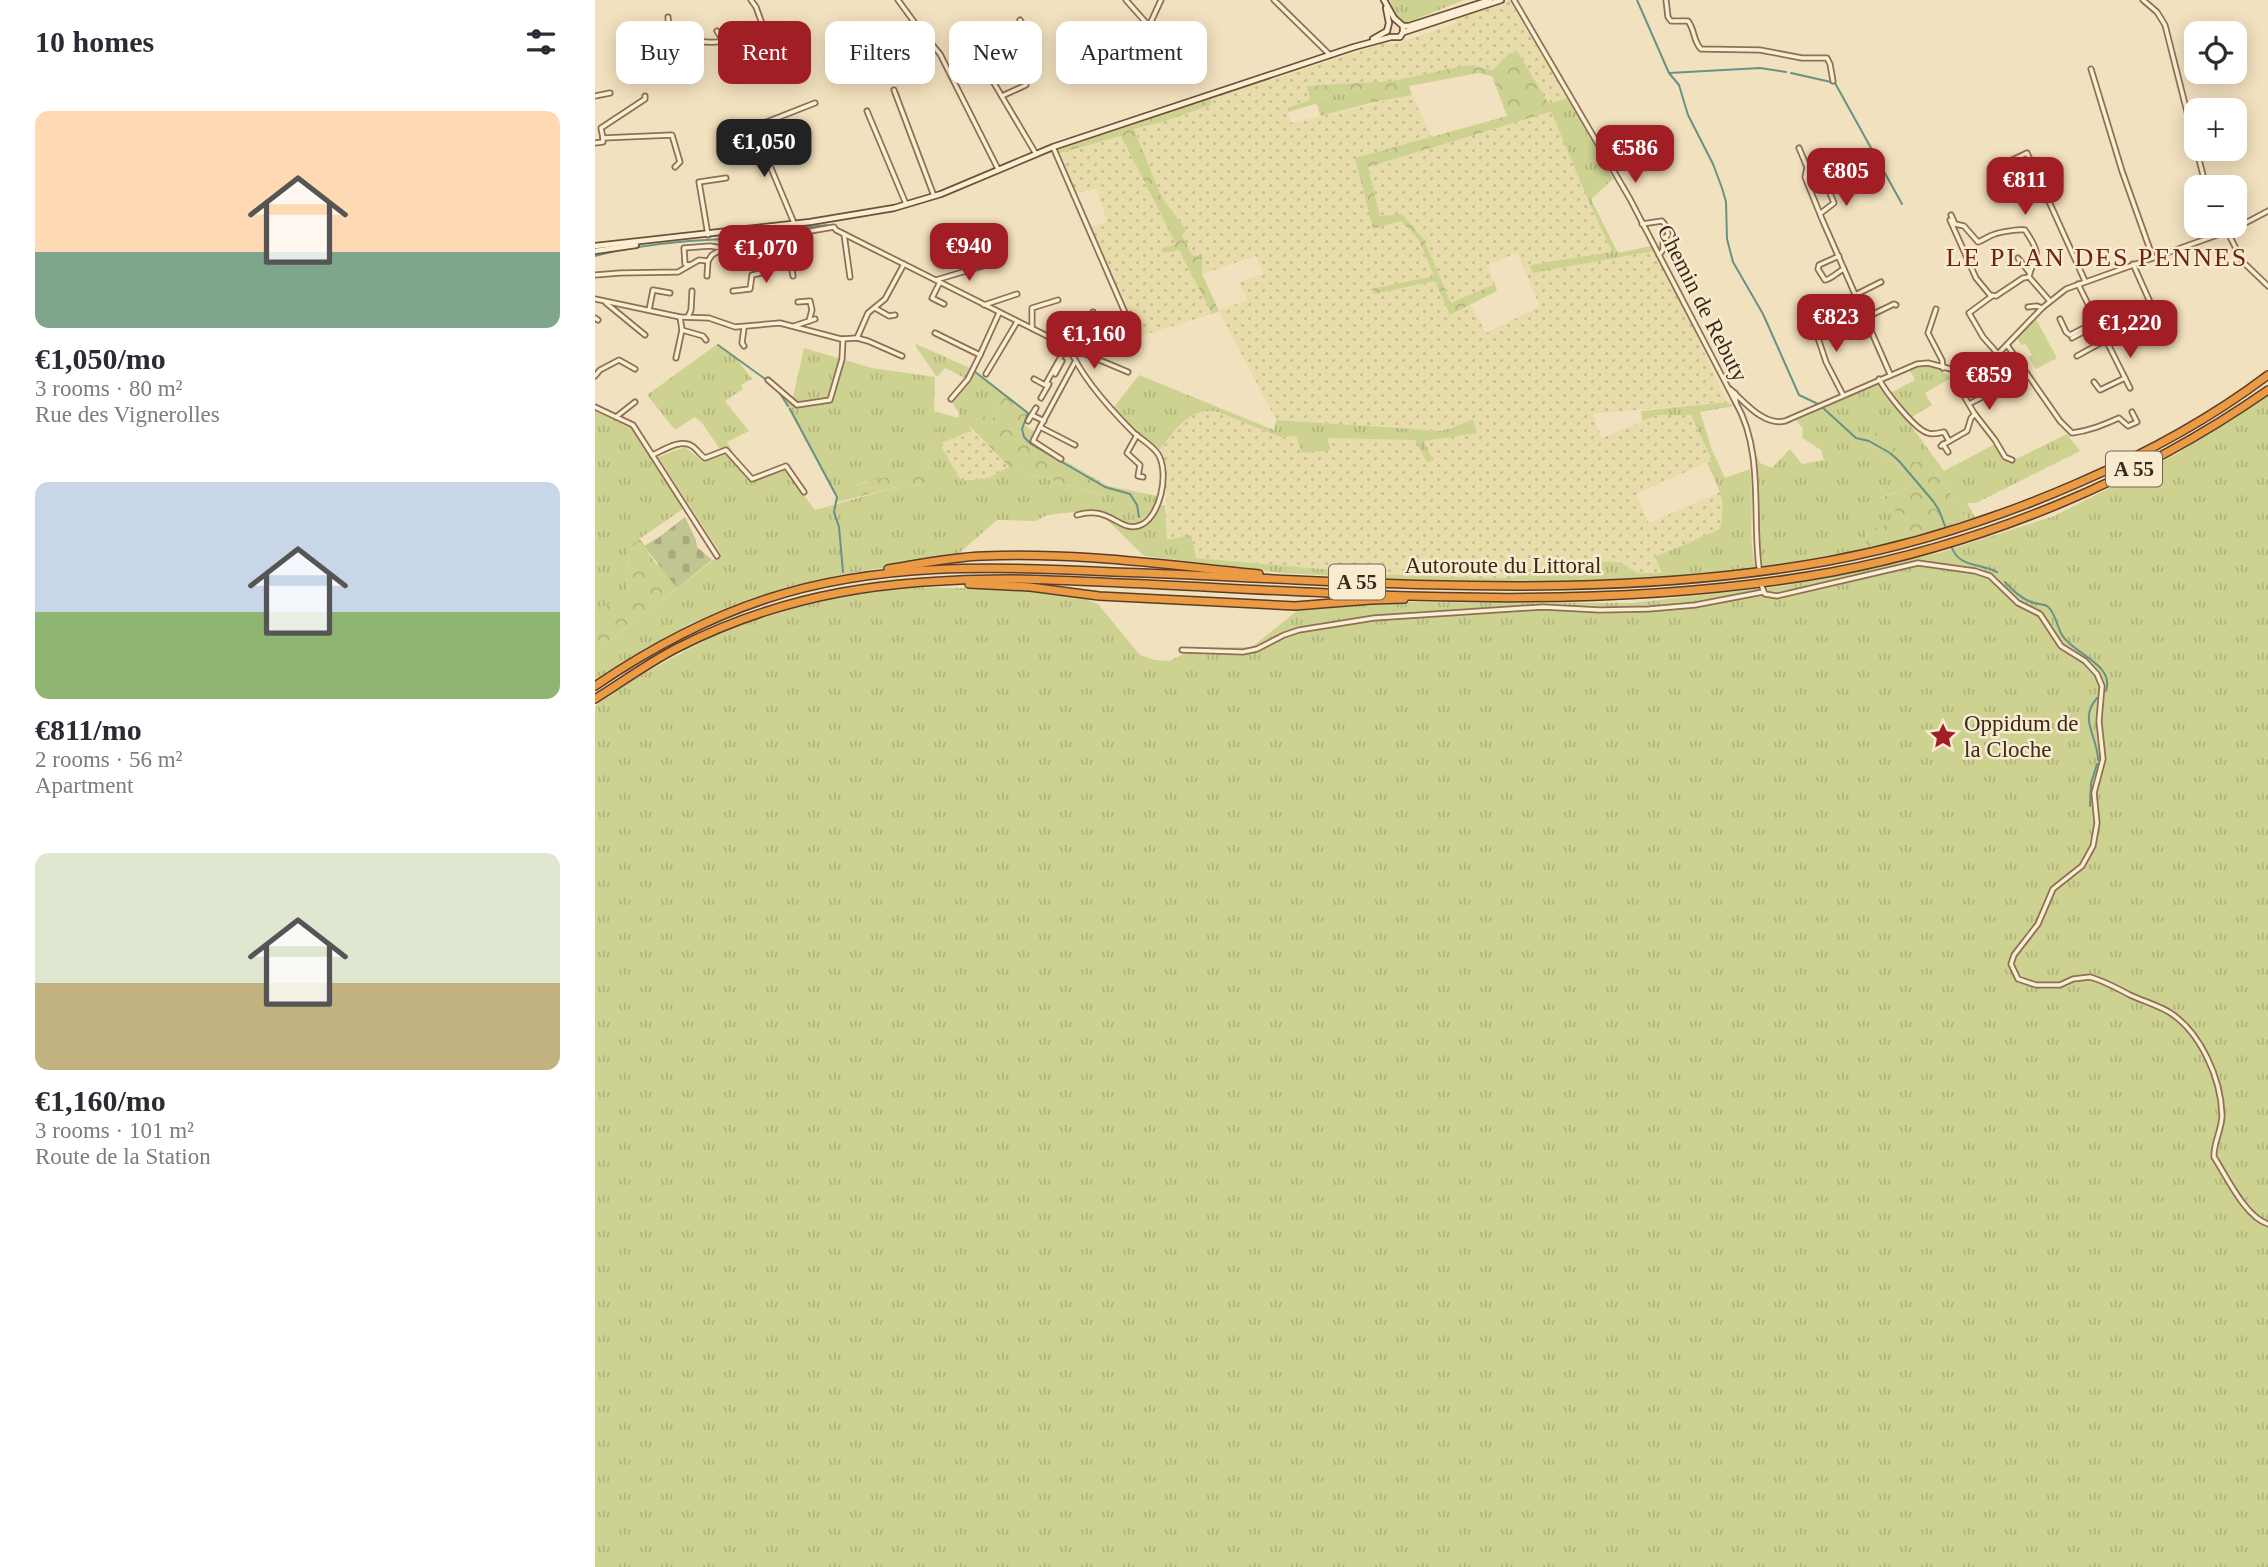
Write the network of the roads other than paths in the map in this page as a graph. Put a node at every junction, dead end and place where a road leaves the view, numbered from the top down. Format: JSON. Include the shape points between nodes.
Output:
{"nodes":[{"id":1,"x":751,"y":0,"type":"edge"},
{"id":2,"x":898,"y":0,"type":"edge"},
{"id":3,"x":1126,"y":0,"type":"edge"},
{"id":4,"x":1161,"y":0,"type":"edge"},
{"id":5,"x":1274,"y":0,"type":"edge"},
{"id":6,"x":1384,"y":0,"type":"edge"},
{"id":7,"x":1495,"y":0,"type":"edge"},
{"id":8,"x":1514,"y":0,"type":"edge"},
{"id":9,"x":1666,"y":0,"type":"edge"},
{"id":10,"x":2143,"y":0,"type":"edge"},
{"id":11,"x":669,"y":17,"type":"dead end"},
{"id":12,"x":760,"y":21,"type":"edge"},
{"id":13,"x":913,"y":21,"type":"edge"},
{"id":14,"x":1388,"y":27,"type":"junction"},
{"id":15,"x":1402,"y":27,"type":"junction"},
{"id":16,"x":1391,"y":37,"type":"junction"},
{"id":17,"x":718,"y":42,"type":"edge"},
{"id":18,"x":935,"y":47,"type":"edge"},
{"id":19,"x":1354,"y":47,"type":"junction"},
{"id":20,"x":1330,"y":55,"type":"junction"},
{"id":21,"x":2091,"y":69,"type":"dead end"},
{"id":22,"x":1832,"y":81,"type":"dead end"},
{"id":23,"x":995,"y":84,"type":"edge"},
{"id":24,"x":1026,"y":85,"type":"dead end"},
{"id":25,"x":894,"y":90,"type":"dead end"},
{"id":26,"x":610,"y":93,"type":"dead end"},
{"id":27,"x":595,"y":96,"type":"edge"},
{"id":28,"x":645,"y":96,"type":"dead end"},
{"id":29,"x":1002,"y":96,"type":"junction"},
{"id":30,"x":815,"y":103,"type":"dead end"},
{"id":31,"x":867,"y":111,"type":"dead end"},
{"id":32,"x":603,"y":138,"type":"junction"},
{"id":33,"x":595,"y":143,"type":"edge"},
{"id":34,"x":1053,"y":147,"type":"junction"},
{"id":35,"x":1799,"y":148,"type":"dead end"},
{"id":36,"x":1037,"y":155,"type":"junction"},
{"id":37,"x":675,"y":167,"type":"dead end"},
{"id":38,"x":999,"y":171,"type":"junction"},
{"id":39,"x":1991,"y":174,"type":"dead end"},
{"id":40,"x":2203,"y":175,"type":"edge"},
{"id":41,"x":726,"y":178,"type":"dead end"},
{"id":42,"x":1830,"y":193,"type":"dead end"},
{"id":43,"x":934,"y":196,"type":"junction"},
{"id":44,"x":906,"y":204,"type":"junction"},
{"id":45,"x":2268,"y":211,"type":"edge"},
{"id":46,"x":1821,"y":213,"type":"junction"},
{"id":47,"x":2247,"y":223,"type":"edge"},
{"id":48,"x":795,"y":224,"type":"junction"},
{"id":49,"x":1642,"y":224,"type":"junction"},
{"id":50,"x":844,"y":234,"type":"junction"},
{"id":51,"x":708,"y":235,"type":"junction"},
{"id":52,"x":2206,"y":238,"type":"edge"},
{"id":53,"x":2231,"y":238,"type":"edge"},
{"id":54,"x":787,"y":239,"type":"junction"},
{"id":55,"x":595,"y":247,"type":"edge"},
{"id":56,"x":724,"y":248,"type":"junction"},
{"id":57,"x":763,"y":251,"type":"junction"},
{"id":58,"x":1658,"y":255,"type":"junction"},
{"id":59,"x":1839,"y":256,"type":"junction"},
{"id":60,"x":2018,"y":258,"type":"dead end"},
{"id":61,"x":2153,"y":258,"type":"junction"},
{"id":62,"x":708,"y":261,"type":"junction"},
{"id":63,"x":996,"y":262,"type":"dead end"},
{"id":64,"x":904,"y":264,"type":"junction"},
{"id":65,"x":2133,"y":264,"type":"junction"},
{"id":66,"x":691,"y":266,"type":"junction"},
{"id":67,"x":1844,"y":269,"type":"junction"},
{"id":68,"x":595,"y":275,"type":"edge"},
{"id":69,"x":2029,"y":275,"type":"junction"},
{"id":70,"x":707,"y":276,"type":"dead end"},
{"id":71,"x":793,"y":276,"type":"dead end"},
{"id":72,"x":850,"y":276,"type":"dead end"},
{"id":73,"x":938,"y":281,"type":"junction"},
{"id":74,"x":2085,"y":281,"type":"junction"},
{"id":75,"x":1881,"y":282,"type":"dead end"},
{"id":76,"x":2078,"y":284,"type":"junction"},
{"id":77,"x":2268,"y":286,"type":"edge"},
{"id":78,"x":692,"y":291,"type":"dead end"},
{"id":79,"x":733,"y":291,"type":"dead end"},
{"id":80,"x":670,"y":293,"type":"dead end"},
{"id":81,"x":1017,"y":293,"type":"dead end"},
{"id":82,"x":1992,"y":296,"type":"junction"},
{"id":83,"x":1856,"y":297,"type":"junction"},
{"id":84,"x":595,"y":299,"type":"edge"},
{"id":85,"x":1058,"y":300,"type":"dead end"},
{"id":86,"x":603,"y":301,"type":"junction"},
{"id":87,"x":2050,"y":301,"type":"junction"},
{"id":88,"x":798,"y":302,"type":"dead end"},
{"id":89,"x":944,"y":304,"type":"dead end"},
{"id":90,"x":984,"y":305,"type":"junction"},
{"id":91,"x":1896,"y":305,"type":"dead end"},
{"id":92,"x":2028,"y":307,"type":"dead end"},
{"id":93,"x":875,"y":308,"type":"junction"},
{"id":94,"x":2042,"y":308,"type":"junction"},
{"id":95,"x":1936,"y":309,"type":"dead end"},
{"id":96,"x":649,"y":310,"type":"junction"},
{"id":97,"x":2154,"y":311,"type":"dead end"},
{"id":98,"x":999,"y":312,"type":"junction"},
{"id":99,"x":1093,"y":312,"type":"dead end"},
{"id":100,"x":1863,"y":312,"type":"junction"},
{"id":101,"x":895,"y":315,"type":"dead end"},
{"id":102,"x":680,"y":317,"type":"junction"},
{"id":103,"x":688,"y":317,"type":"junction"},
{"id":104,"x":1865,"y":318,"type":"junction"},
{"id":105,"x":815,"y":319,"type":"dead end"},
{"id":106,"x":2060,"y":319,"type":"dead end"},
{"id":107,"x":809,"y":321,"type":"junction"},
{"id":108,"x":1017,"y":321,"type":"junction"},
{"id":109,"x":2097,"y":322,"type":"junction"},
{"id":110,"x":794,"y":326,"type":"junction"},
{"id":111,"x":1083,"y":326,"type":"dead end"},
{"id":112,"x":1807,"y":326,"type":"dead end"},
{"id":113,"x":744,"y":327,"type":"junction"},
{"id":114,"x":1032,"y":328,"type":"junction"},
{"id":115,"x":682,"y":330,"type":"junction"},
{"id":116,"x":935,"y":333,"type":"dead end"},
{"id":117,"x":645,"y":335,"type":"dead end"},
{"id":118,"x":857,"y":338,"type":"junction"},
{"id":119,"x":1051,"y":338,"type":"junction"},
{"id":120,"x":1096,"y":338,"type":"junction"},
{"id":121,"x":2072,"y":338,"type":"dead end"},
{"id":122,"x":843,"y":339,"type":"junction"},
{"id":123,"x":706,"y":340,"type":"dead end"},
{"id":124,"x":2106,"y":340,"type":"junction"},
{"id":125,"x":2007,"y":345,"type":"junction"},
{"id":126,"x":744,"y":346,"type":"dead end"},
{"id":127,"x":1068,"y":346,"type":"junction"},
{"id":128,"x":1998,"y":354,"type":"junction"},
{"id":129,"x":980,"y":355,"type":"junction"},
{"id":130,"x":902,"y":356,"type":"dead end"},
{"id":131,"x":2077,"y":356,"type":"dead end"},
{"id":132,"x":676,"y":358,"type":"dead end"},
{"id":133,"x":1062,"y":360,"type":"dead end"},
{"id":134,"x":1075,"y":362,"type":"junction"},
{"id":135,"x":1059,"y":367,"type":"junction"},
{"id":136,"x":1943,"y":368,"type":"junction"},
{"id":137,"x":635,"y":369,"type":"dead end"},
{"id":138,"x":1956,"y":371,"type":"junction"},
{"id":139,"x":1128,"y":372,"type":"dead end"},
{"id":140,"x":1069,"y":373,"type":"junction"},
{"id":141,"x":986,"y":374,"type":"dead end"},
{"id":142,"x":1055,"y":374,"type":"dead end"},
{"id":143,"x":1890,"y":374,"type":"junction"},
{"id":144,"x":2268,"y":375,"type":"edge"},
{"id":145,"x":595,"y":376,"type":"edge"},
{"id":146,"x":2125,"y":378,"type":"junction"},
{"id":147,"x":1034,"y":379,"type":"dead end"},
{"id":148,"x":1879,"y":379,"type":"junction"},
{"id":149,"x":768,"y":380,"type":"dead end"},
{"id":150,"x":2094,"y":382,"type":"dead end"},
{"id":151,"x":1049,"y":384,"type":"dead end"},
{"id":152,"x":2130,"y":388,"type":"dead end"},
{"id":153,"x":1730,"y":389,"type":"junction"},
{"id":154,"x":2268,"y":390,"type":"edge"},
{"id":155,"x":1992,"y":392,"type":"dead end"},
{"id":156,"x":1735,"y":393,"type":"junction"},
{"id":157,"x":1843,"y":395,"type":"junction"},
{"id":158,"x":951,"y":398,"type":"dead end"},
{"id":159,"x":1041,"y":398,"type":"dead end"},
{"id":160,"x":635,"y":402,"type":"dead end"},
{"id":161,"x":1736,"y":404,"type":"junction"},
{"id":162,"x":1969,"y":404,"type":"junction"},
{"id":163,"x":595,"y":407,"type":"edge"},
{"id":164,"x":1036,"y":408,"type":"dead end"},
{"id":165,"x":2132,"y":412,"type":"dead end"},
{"id":166,"x":1975,"y":414,"type":"junction"},
{"id":167,"x":1032,"y":415,"type":"junction"},
{"id":168,"x":616,"y":417,"type":"junction"},
{"id":169,"x":1028,"y":421,"type":"dead end"},
{"id":170,"x":1044,"y":421,"type":"junction"},
{"id":171,"x":1040,"y":427,"type":"junction"},
{"id":172,"x":1137,"y":435,"type":"junction"},
{"id":173,"x":1949,"y":441,"type":"junction"},
{"id":174,"x":1075,"y":445,"type":"dead end"},
{"id":175,"x":1948,"y":452,"type":"dead end"},
{"id":176,"x":652,"y":455,"type":"junction"},
{"id":177,"x":1061,"y":459,"type":"dead end"},
{"id":178,"x":2012,"y":460,"type":"dead end"},
{"id":179,"x":1143,"y":477,"type":"dead end"},
{"id":180,"x":804,"y":492,"type":"dead end"},
{"id":181,"x":1076,"y":515,"type":"dead end"},
{"id":182,"x":717,"y":556,"type":"dead end"},
{"id":183,"x":1759,"y":567,"type":"dead end"},
{"id":184,"x":898,"y":583,"type":"junction"},
{"id":185,"x":1382,"y":583,"type":"junction"},
{"id":186,"x":770,"y":597,"type":"junction"},
{"id":187,"x":1512,"y":598,"type":"junction"},
{"id":188,"x":1181,"y":650,"type":"dead end"},
{"id":189,"x":595,"y":686,"type":"edge"},
{"id":190,"x":595,"y":699,"type":"edge"},
{"id":191,"x":2268,"y":1224,"type":"edge"}],
"edges":[{"from":1,"to":12,"type":"street"},
{"from":2,"to":13,"type":"street"},
{"from":3,"to":4,"type":"street","via":[[1149,26]]},
{"from":5,"to":20,"type":"street"},
{"from":6,"to":14,"type":"main road"},
{"from":6,"to":15,"type":"main road"},
{"from":7,"to":15,"type":"main road"},
{"from":8,"to":49,"type":"street","name":"Chemin de Rebuty"},
{"from":9,"to":22,"type":"street","via":[[1668,17],[1688,21],[1701,48],[1827,58]]},
{"from":10,"to":40,"type":"street","via":[[2165,25]]},
{"from":11,"to":17,"type":"street","via":[[670,29],[698,41]]},
{"from":14,"to":15,"type":"main road"},
{"from":14,"to":16,"type":"main road"},
{"from":14,"to":19,"type":"main road"},
{"from":15,"to":16,"type":"main road","via":[[1397,38]]},
{"from":16,"to":19,"type":"main road"},
{"from":18,"to":38,"type":"street"},
{"from":19,"to":20,"type":"main road"},
{"from":20,"to":34,"type":"main road"},
{"from":21,"to":61,"type":"street"},
{"from":23,"to":29,"type":"street"},
{"from":24,"to":29,"type":"street"},
{"from":25,"to":43,"type":"street"},
{"from":26,"to":27,"type":"street"},
{"from":28,"to":32,"type":"street","via":[[601,128]]},
{"from":29,"to":36,"type":"street"},
{"from":30,"to":48,"type":"street","via":[[754,126]]},
{"from":31,"to":44,"type":"street"},
{"from":32,"to":33,"type":"street"},
{"from":32,"to":37,"type":"street","via":[[672,135],[680,162]]},
{"from":34,"to":36,"type":"main road"},
{"from":34,"to":120,"type":"street","via":[[1129,321],[1127,328]]},
{"from":35,"to":46,"type":"street"},
{"from":36,"to":38,"type":"main road"},
{"from":38,"to":43,"type":"main road"},
{"from":39,"to":74,"type":"street","via":[[2027,153]]},
{"from":41,"to":51,"type":"street","via":[[699,182]]},
{"from":42,"to":46,"type":"street","via":[[1835,203]]},
{"from":43,"to":44,"type":"main road"},
{"from":44,"to":48,"type":"main road"},
{"from":45,"to":47,"type":"street"},
{"from":46,"to":59,"type":"street"},
{"from":48,"to":51,"type":"main road"},
{"from":49,"to":58,"type":"street","name":"Chemin de Rebuty"},
{"from":49,"to":58,"type":"street","via":[[1662,221],[1667,227]]},
{"from":50,"to":54,"type":"street","via":[[834,227]]},
{"from":50,"to":64,"type":"street"},
{"from":50,"to":72,"type":"street"},
{"from":51,"to":55,"type":"main road"},
{"from":52,"to":61,"type":"street"},
{"from":53,"to":77,"type":"street","via":[[2243,262]]},
{"from":54,"to":57,"type":"street"},
{"from":54,"to":71,"type":"street"},
{"from":56,"to":57,"type":"street"},
{"from":56,"to":62,"type":"street"},
{"from":56,"to":66,"type":"street","via":[[684,247],[685,264]]},
{"from":57,"to":79,"type":"street","via":[[766,272],[752,275],[750,289]]},
{"from":58,"to":153,"type":"street","name":"Chemin de Rebuty"},
{"from":59,"to":67,"type":"street"},
{"from":59,"to":67,"type":"street","via":[[1818,269],[1825,280]]},
{"from":60,"to":69,"type":"street"},
{"from":61,"to":65,"type":"street"},
{"from":62,"to":66,"type":"street"},
{"from":62,"to":70,"type":"street"},
{"from":63,"to":73,"type":"street"},
{"from":64,"to":73,"type":"street"},
{"from":64,"to":93,"type":"street"},
{"from":65,"to":74,"type":"street"},
{"from":65,"to":97,"type":"street"},
{"from":66,"to":68,"type":"street","via":[[678,272]]},
{"from":67,"to":83,"type":"street"},
{"from":69,"to":82,"type":"street"},
{"from":69,"to":82,"type":"street","via":[[2037,256],[2025,230],[1998,233],[1977,242],[1951,218],[1976,278]]},
{"from":69,"to":87,"type":"street"},
{"from":73,"to":89,"type":"street","via":[[932,298]]},
{"from":73,"to":90,"type":"street"},
{"from":74,"to":76,"type":"street"},
{"from":75,"to":83,"type":"street"},
{"from":76,"to":87,"type":"street"},
{"from":76,"to":109,"type":"street"},
{"from":78,"to":103,"type":"street"},
{"from":80,"to":96,"type":"street","via":[[653,290]]},
{"from":81,"to":90,"type":"street"},
{"from":82,"to":128,"type":"street","via":[[1969,314]]},
{"from":83,"to":100,"type":"street"},
{"from":83,"to":100,"type":"street","via":[[1838,311],[1843,318]]},
{"from":84,"to":86,"type":"street"},
{"from":85,"to":114,"type":"street","via":[[1032,309]]},
{"from":86,"to":96,"type":"street"},
{"from":86,"to":117,"type":"street"},
{"from":87,"to":94,"type":"street"},
{"from":88,"to":107,"type":"street","via":[[810,301]]},
{"from":90,"to":98,"type":"street"},
{"from":91,"to":104,"type":"street"},
{"from":92,"to":94,"type":"street"},
{"from":93,"to":101,"type":"street"},
{"from":93,"to":118,"type":"street"},
{"from":94,"to":125,"type":"street"},
{"from":95,"to":136,"type":"street","via":[[1928,333]]},
{"from":96,"to":102,"type":"street"},
{"from":98,"to":108,"type":"street"},
{"from":98,"to":129,"type":"street"},
{"from":99,"to":120,"type":"street"},
{"from":100,"to":104,"type":"street"},
{"from":102,"to":103,"type":"street"},
{"from":102,"to":115,"type":"street"},
{"from":103,"to":113,"type":"street"},
{"from":104,"to":143,"type":"street"},
{"from":105,"to":107,"type":"street"},
{"from":106,"to":109,"type":"street","via":[[2070,335]]},
{"from":107,"to":110,"type":"street"},
{"from":108,"to":114,"type":"street"},
{"from":108,"to":141,"type":"street"},
{"from":109,"to":121,"type":"street"},
{"from":109,"to":124,"type":"street"},
{"from":110,"to":113,"type":"street","via":[[767,323]]},
{"from":110,"to":122,"type":"street"},
{"from":111,"to":119,"type":"street"},
{"from":112,"to":157,"type":"street","via":[[1817,335]]},
{"from":113,"to":126,"type":"street"},
{"from":114,"to":119,"type":"street"},
{"from":115,"to":123,"type":"street"},
{"from":115,"to":132,"type":"street"},
{"from":116,"to":129,"type":"street"},
{"from":118,"to":122,"type":"street"},
{"from":118,"to":130,"type":"street"},
{"from":119,"to":127,"type":"street"},
{"from":120,"to":127,"type":"street"},
{"from":122,"to":149,"type":"street","via":[[830,400],[797,405]]},
{"from":124,"to":131,"type":"street"},
{"from":124,"to":146,"type":"street"},
{"from":125,"to":128,"type":"street"},
{"from":125,"to":165,"type":"street","via":[[2072,433],[2119,418],[2128,426],[2137,422]]},
{"from":127,"to":134,"type":"street"},
{"from":127,"to":139,"type":"street"},
{"from":127,"to":147,"type":"street","via":[[1045,385]]},
{"from":128,"to":138,"type":"street","via":[[1977,369]]},
{"from":129,"to":158,"type":"street"},
{"from":133,"to":135,"type":"street"},
{"from":134,"to":140,"type":"street"},
{"from":134,"to":172,"type":"street"},
{"from":135,"to":140,"type":"street"},
{"from":135,"to":142,"type":"street"},
{"from":136,"to":138,"type":"street"},
{"from":136,"to":143,"type":"street","via":[[1920,363]]},
{"from":137,"to":145,"type":"street","via":[[619,360]]},
{"from":138,"to":162,"type":"street","via":[[1957,384]]},
{"from":140,"to":170,"type":"street"},
{"from":143,"to":148,"type":"street"},
{"from":144,"to":185,"type":"highway","name":"Autoroute du Littoral","number":"A 55","via":[[2204,419],[2090,478],[1988,518],[1900,545],[1831,561],[1686,580],[1567,586]]},
{"from":146,"to":150,"type":"street","via":[[2100,390]]},
{"from":146,"to":152,"type":"street"},
{"from":148,"to":157,"type":"street"},
{"from":148,"to":173,"type":"street","via":[[1914,425],[1928,434],[1943,432]]},
{"from":151,"to":159,"type":"street"},
{"from":153,"to":156,"type":"street"},
{"from":153,"to":161,"type":"street","name":"Chemin de Rebuty"},
{"from":154,"to":187,"type":"highway","name":"Autoroute du Littoral","number":"A 55","via":[[2168,452],[2096,487],[2016,520],[1903,555],[1759,583],[1626,595]]},
{"from":155,"to":162,"type":"street"},
{"from":156,"to":157,"type":"street","via":[[1764,418],[1776,422]]},
{"from":156,"to":161,"type":"street","name":"Chemin de Rebuty"},
{"from":160,"to":168,"type":"street"},
{"from":161,"to":183,"type":"street","name":"Chemin de Rebuty","via":[[1755,468]]},
{"from":162,"to":166,"type":"street"},
{"from":163,"to":168,"type":"street"},
{"from":164,"to":167,"type":"street"},
{"from":166,"to":173,"type":"street","via":[[1968,430]]},
{"from":166,"to":178,"type":"street","via":[[2003,455]]},
{"from":167,"to":169,"type":"street"},
{"from":167,"to":170,"type":"street"},
{"from":168,"to":176,"type":"street","via":[[633,425]]},
{"from":170,"to":171,"type":"street"},
{"from":171,"to":174,"type":"street"},
{"from":171,"to":177,"type":"street","via":[[1033,441]]},
{"from":172,"to":179,"type":"street","via":[[1128,453],[1140,465],[1138,476]]},
{"from":172,"to":181,"type":"street","via":[[1159,454],[1163,471],[1162,494],[1152,514],[1134,527],[1104,514]]},
{"from":173,"to":175,"type":"street","via":[[1942,445]]},
{"from":176,"to":180,"type":"street","via":[[687,444],[705,458],[726,450],[752,479],[786,466]]},
{"from":176,"to":182,"type":"street"},
{"from":184,"to":187,"type":"highway","name":"Autoroute du Littoral","number":"A 55","via":[[1025,580]]},
{"from":184,"to":187,"type":"highway","via":[[1013,586],[1099,596],[1295,606]]},
{"from":184,"to":190,"type":"highway","name":"Autoroute du Littoral","number":"A 55","via":[[791,603],[722,627],[675,649]]},
{"from":185,"to":186,"type":"highway","name":"Autoroute du Littoral","number":"A 55","via":[[976,569],[866,577]]},
{"from":185,"to":186,"type":"highway","via":[[1133,559],[994,556],[852,575]]},
{"from":186,"to":189,"type":"highway","name":"Autoroute du Littoral","number":"A 55","via":[[672,639]]},
{"from":188,"to":191,"type":"street","via":[[1243,652],[1299,630],[1374,618],[1543,607],[1649,609],[1763,590],[1777,596],[1927,563],[1983,573],[2018,603],[2040,614],[2061,646],[2085,662],[2102,686],[2099,721],[2103,752],[2094,793],[2097,823],[2093,846],[2082,866],[2053,889],[2038,924],[2014,955],[2014,973],[2026,983],[2047,986],[2090,977],[2177,1018],[2200,1046],[2215,1078],[2222,1114],[2214,1157],[2250,1211]]}]}
